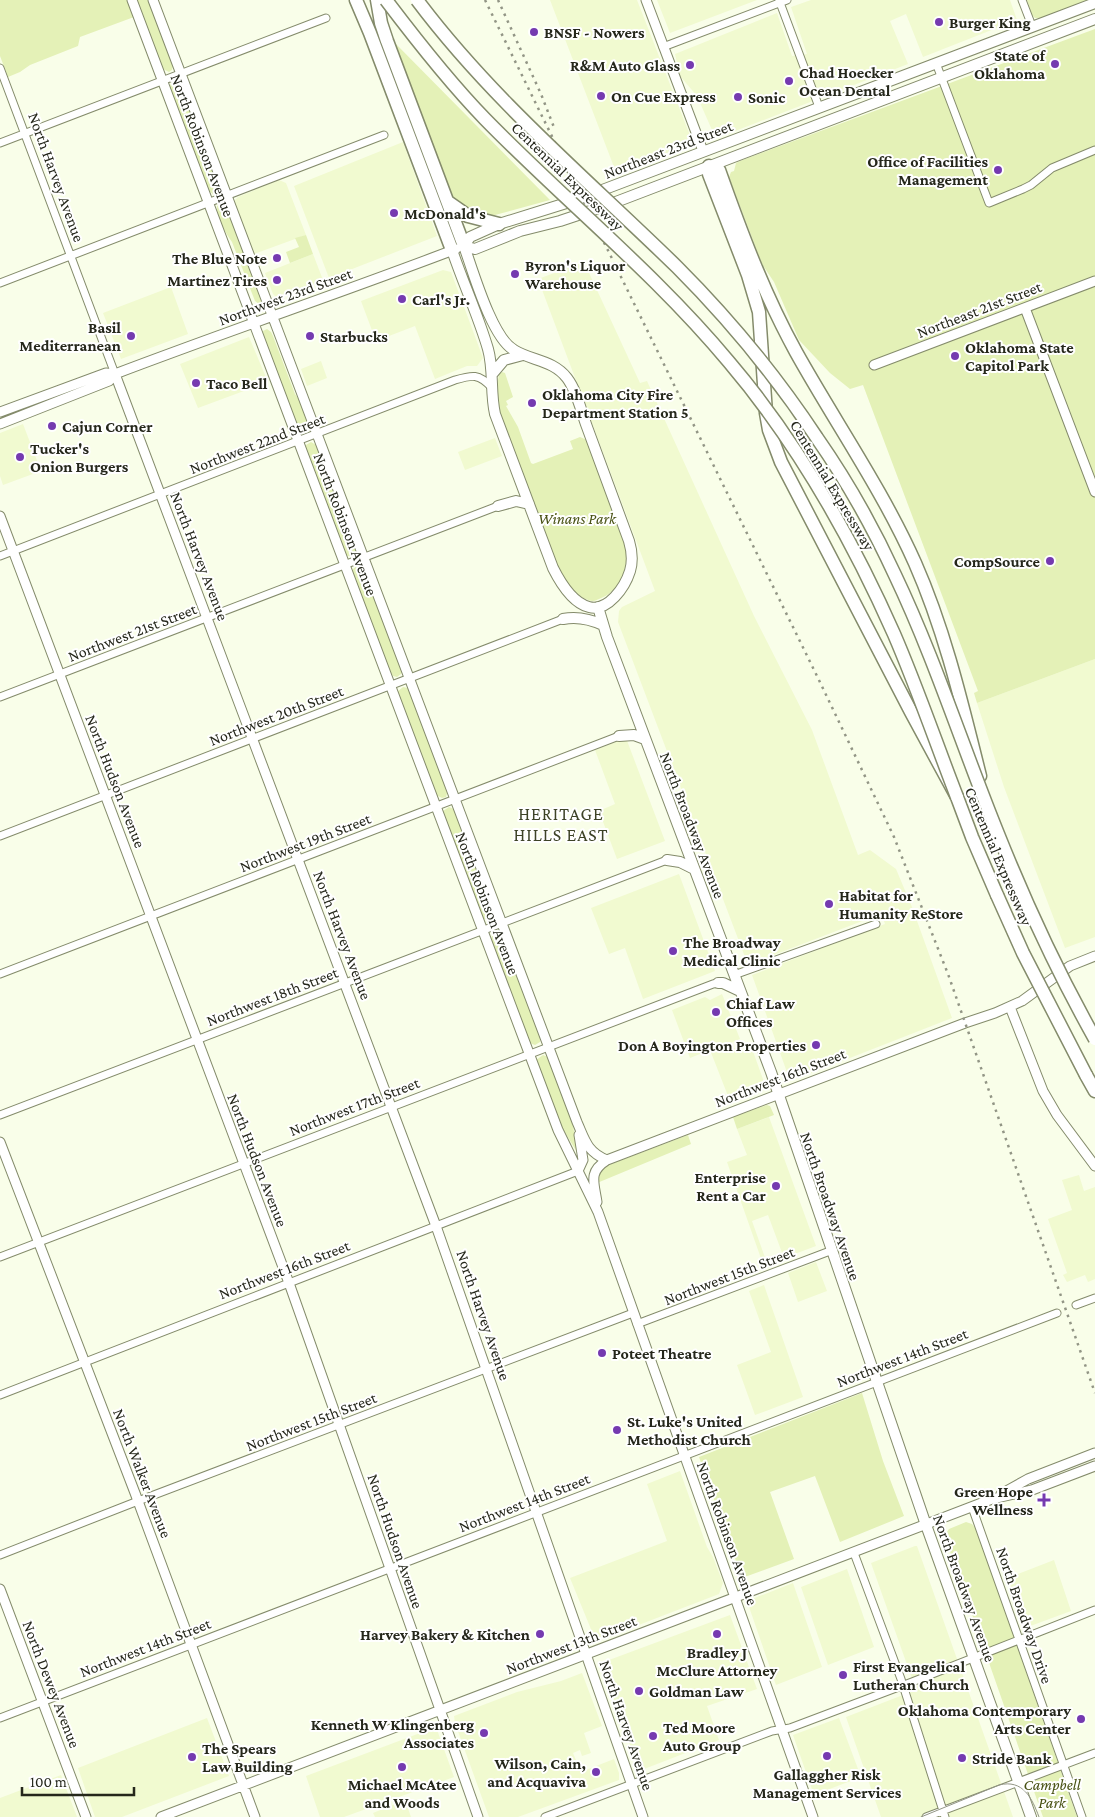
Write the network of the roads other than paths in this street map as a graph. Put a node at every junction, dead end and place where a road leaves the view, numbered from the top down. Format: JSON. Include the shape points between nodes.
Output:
{"nodes":[{"id":1,"x":132,"y":0,"type":"edge"},
{"id":2,"x":153,"y":0,"type":"edge"},
{"id":3,"x":356,"y":0,"type":"edge"},
{"id":4,"x":377,"y":0,"type":"edge"},
{"id":5,"x":386,"y":0,"type":"edge"},
{"id":6,"x":417,"y":0,"type":"edge"},
{"id":7,"x":646,"y":0,"type":"edge"},
{"id":8,"x":787,"y":0,"type":"edge"},
{"id":9,"x":1022,"y":0,"type":"edge"},
{"id":10,"x":779,"y":1,"type":"edge"},
{"id":11,"x":1095,"y":3,"type":"edge"},
{"id":12,"x":326,"y":18,"type":"dead end"},
{"id":13,"x":1095,"y":19,"type":"edge"},
{"id":14,"x":1032,"y":26,"type":"junction"},
{"id":15,"x":663,"y":47,"type":"junction"},
{"id":16,"x":936,"y":63,"type":"junction"},
{"id":17,"x":0,"y":68,"type":"edge"},
{"id":18,"x":181,"y":74,"type":"junction"},
{"id":19,"x":942,"y":78,"type":"junction"},
{"id":20,"x":162,"y":81,"type":"junction"},
{"id":21,"x":819,"y":107,"type":"junction"},
{"id":22,"x":25,"y":134,"type":"junction"},
{"id":23,"x":384,"y":136,"type":"dead end"},
{"id":24,"x":0,"y":143,"type":"edge"},
{"id":25,"x":1095,"y":150,"type":"edge"},
{"id":26,"x":703,"y":151,"type":"junction"},
{"id":27,"x":709,"y":166,"type":"junction"},
{"id":28,"x":227,"y":196,"type":"junction"},
{"id":29,"x":209,"y":202,"type":"junction"},
{"id":30,"x":448,"y":202,"type":"junction"},
{"id":31,"x":499,"y":224,"type":"junction"},
{"id":32,"x":458,"y":248,"type":"junction"},
{"id":33,"x":70,"y":256,"type":"junction"},
{"id":34,"x":1095,"y":281,"type":"edge"},
{"id":35,"x":0,"y":283,"type":"edge"},
{"id":36,"x":1025,"y":308,"type":"junction"},
{"id":37,"x":273,"y":316,"type":"junction"},
{"id":38,"x":254,"y":322,"type":"junction"},
{"id":39,"x":522,"y":354,"type":"junction"},
{"id":40,"x":874,"y":365,"type":"dead end"},
{"id":41,"x":493,"y":373,"type":"junction"},
{"id":42,"x":116,"y":374,"type":"junction"},
{"id":43,"x":492,"y":389,"type":"junction"},
{"id":44,"x":0,"y":412,"type":"edge"},
{"id":45,"x":0,"y":424,"type":"edge"},
{"id":46,"x":318,"y":434,"type":"junction"},
{"id":47,"x":299,"y":441,"type":"junction"},
{"id":48,"x":1095,"y":492,"type":"edge"},
{"id":49,"x":161,"y":494,"type":"junction"},
{"id":50,"x":529,"y":504,"type":"junction"},
{"id":51,"x":498,"y":506,"type":"joint"},
{"id":52,"x":0,"y":516,"type":"edge"},
{"id":53,"x":13,"y":551,"type":"junction"},
{"id":54,"x":0,"y":556,"type":"edge"},
{"id":55,"x":364,"y":557,"type":"junction"},
{"id":56,"x":345,"y":564,"type":"junction"},
{"id":57,"x":598,"y":607,"type":"junction"},
{"id":58,"x":207,"y":618,"type":"junction"},
{"id":59,"x":563,"y":619,"type":"joint"},
{"id":60,"x":603,"y":625,"type":"junction"},
{"id":61,"x":60,"y":674,"type":"junction"},
{"id":62,"x":410,"y":678,"type":"junction"},
{"id":63,"x":390,"y":685,"type":"junction"},
{"id":64,"x":0,"y":697,"type":"edge"},
{"id":65,"x":620,"y":736,"type":"joint"},
{"id":66,"x":253,"y":738,"type":"junction"},
{"id":67,"x":645,"y":739,"type":"junction"},
{"id":68,"x":105,"y":795,"type":"junction"},
{"id":69,"x":957,"y":797,"type":"junction"},
{"id":70,"x":455,"y":799,"type":"junction"},
{"id":71,"x":436,"y":806,"type":"junction"},
{"id":72,"x":987,"y":806,"type":"junction"},
{"id":73,"x":0,"y":836,"type":"edge"},
{"id":74,"x":299,"y":859,"type":"junction"},
{"id":75,"x":667,"y":860,"type":"joint"},
{"id":76,"x":694,"y":869,"type":"junction"},
{"id":77,"x":151,"y":916,"type":"junction"},
{"id":78,"x":502,"y":922,"type":"junction"},
{"id":79,"x":876,"y":924,"type":"dead end"},
{"id":80,"x":483,"y":930,"type":"junction"},
{"id":81,"x":1095,"y":956,"type":"edge"},
{"id":82,"x":0,"y":974,"type":"edge"},
{"id":83,"x":734,"y":975,"type":"junction"},
{"id":84,"x":345,"y":983,"type":"junction"},
{"id":85,"x":718,"y":983,"type":"joint"},
{"id":86,"x":740,"y":991,"type":"junction"},
{"id":87,"x":1010,"y":1007,"type":"junction"},
{"id":88,"x":1095,"y":1039,"type":"edge"},
{"id":89,"x":197,"y":1040,"type":"junction"},
{"id":90,"x":548,"y":1047,"type":"junction"},
{"id":91,"x":529,"y":1054,"type":"junction"},
{"id":92,"x":1095,"y":1091,"type":"edge"},
{"id":93,"x":778,"y":1094,"type":"junction"},
{"id":94,"x":392,"y":1106,"type":"junction"},
{"id":95,"x":0,"y":1115,"type":"edge"},
{"id":96,"x":577,"y":1122,"type":"junction"},
{"id":97,"x":0,"y":1142,"type":"edge"},
{"id":98,"x":607,"y":1160,"type":"junction"},
{"id":99,"x":244,"y":1163,"type":"junction"},
{"id":100,"x":1095,"y":1166,"type":"edge"},
{"id":101,"x":578,"y":1171,"type":"junction"},
{"id":102,"x":598,"y":1212,"type":"junction"},
{"id":103,"x":436,"y":1226,"type":"junction"},
{"id":104,"x":39,"y":1242,"type":"junction"},
{"id":105,"x":830,"y":1250,"type":"junction"},
{"id":106,"x":0,"y":1257,"type":"edge"},
{"id":107,"x":289,"y":1283,"type":"junction"},
{"id":108,"x":1095,"y":1298,"type":"edge"},
{"id":109,"x":1076,"y":1305,"type":"dead end"},
{"id":110,"x":633,"y":1313,"type":"junction"},
{"id":111,"x":1057,"y":1313,"type":"dead end"},
{"id":112,"x":637,"y":1324,"type":"junction"},
{"id":113,"x":85,"y":1362,"type":"junction"},
{"id":114,"x":487,"y":1368,"type":"junction"},
{"id":115,"x":876,"y":1382,"type":"junction"},
{"id":116,"x":0,"y":1395,"type":"edge"},
{"id":117,"x":340,"y":1425,"type":"junction"},
{"id":118,"x":1095,"y":1453,"type":"edge"},
{"id":119,"x":684,"y":1455,"type":"junction"},
{"id":120,"x":1095,"y":1466,"type":"edge"},
{"id":121,"x":992,"y":1499,"type":"junction"},
{"id":122,"x":138,"y":1501,"type":"junction"},
{"id":123,"x":972,"y":1507,"type":"junction"},
{"id":124,"x":537,"y":1512,"type":"junction"},
{"id":125,"x":926,"y":1525,"type":"junction"},
{"id":126,"x":854,"y":1553,"type":"junction"},
{"id":127,"x":0,"y":1555,"type":"edge"},
{"id":128,"x":390,"y":1568,"type":"junction"},
{"id":129,"x":0,"y":1589,"type":"edge"},
{"id":130,"x":735,"y":1598,"type":"junction"},
{"id":131,"x":1095,"y":1610,"type":"edge"},
{"id":132,"x":1019,"y":1640,"type":"junction"},
{"id":133,"x":191,"y":1644,"type":"junction"},
{"id":134,"x":587,"y":1654,"type":"junction"},
{"id":135,"x":975,"y":1657,"type":"junction"},
{"id":136,"x":902,"y":1686,"type":"junction"},
{"id":137,"x":42,"y":1701,"type":"junction"},
{"id":138,"x":440,"y":1710,"type":"junction"},
{"id":139,"x":0,"y":1718,"type":"edge"},
{"id":140,"x":782,"y":1729,"type":"junction"},
{"id":141,"x":1095,"y":1753,"type":"edge"},
{"id":142,"x":1063,"y":1765,"type":"junction"},
{"id":143,"x":1019,"y":1782,"type":"junction"},
{"id":144,"x":632,"y":1784,"type":"junction"},
{"id":145,"x":243,"y":1785,"type":"junction"},
{"id":146,"x":944,"y":1814,"type":"edge"},
{"id":147,"x":86,"y":1817,"type":"edge"},
{"id":148,"x":161,"y":1817,"type":"edge"},
{"id":149,"x":255,"y":1817,"type":"edge"},
{"id":150,"x":478,"y":1817,"type":"edge"},
{"id":151,"x":545,"y":1817,"type":"edge"},
{"id":152,"x":644,"y":1817,"type":"edge"},
{"id":153,"x":813,"y":1817,"type":"edge"},
{"id":154,"x":926,"y":1817,"type":"edge"},
{"id":155,"x":1031,"y":1817,"type":"edge"},
{"id":156,"x":1082,"y":1817,"type":"edge"}],
"edges":[{"from":1,"to":20,"type":"street","name":"North Robinson Avenue"},
{"from":2,"to":18,"type":"street","name":"North Robinson Avenue"},
{"from":3,"to":32,"type":"highway"},
{"from":4,"to":30,"type":"highway","via":[[387,41]]},
{"from":5,"to":69,"type":"highway","name":"Centennial Expressway","bridge":true,"via":[[484,118],[692,320],[774,421],[837,518],[869,579]]},
{"from":6,"to":72,"type":"highway","name":"Centennial Expressway","bridge":true,"via":[[501,99],[678,268],[745,341],[795,406],[854,497],[896,576]]},
{"from":7,"to":15,"type":"street"},
{"from":8,"to":10,"type":"street"},
{"from":9,"to":14,"type":"street"},
{"from":10,"to":15,"type":"street"},
{"from":10,"to":21,"type":"street"},
{"from":11,"to":14,"type":"main road","name":"Northeast 23rd Street"},
{"from":12,"to":18,"type":"street"},
{"from":13,"to":19,"type":"main road","name":"Northeast 23rd Street"},
{"from":14,"to":16,"type":"main road","name":"Northeast 23rd Street"},
{"from":15,"to":26,"type":"street"},
{"from":16,"to":19,"type":"street"},
{"from":16,"to":21,"type":"main road","name":"Northeast 23rd Street"},
{"from":17,"to":22,"type":"street","name":"North Harvey Avenue"},
{"from":18,"to":20,"type":"street"},
{"from":18,"to":28,"type":"street","name":"North Robinson Avenue"},
{"from":19,"to":25,"type":"street","via":[[989,203],[1031,185],[1052,168]]},
{"from":19,"to":27,"type":"main road","name":"Northeast 23rd Street"},
{"from":20,"to":22,"type":"street"},
{"from":20,"to":29,"type":"street","name":"North Robinson Avenue"},
{"from":21,"to":26,"type":"main road","name":"Northeast 23rd Street"},
{"from":22,"to":24,"type":"street"},
{"from":22,"to":33,"type":"street","name":"North Harvey Avenue"},
{"from":23,"to":28,"type":"street"},
{"from":26,"to":27,"type":"main road"},
{"from":26,"to":31,"type":"main road","name":"Northeast 23rd Street","via":[[576,200]]},
{"from":27,"to":32,"type":"main road","name":"Northeast 23rd Street","via":[[475,249]]},
{"from":27,"to":69,"type":"highway","bridge":true,"via":[[709,174],[759,312],[766,413],[781,462]]},
{"from":27,"to":72,"type":"highway","bridge":true,"via":[[719,170],[759,276],[794,350],[899,530],[927,594],[963,705]]},
{"from":28,"to":29,"type":"street"},
{"from":28,"to":37,"type":"street","name":"North Robinson Avenue"},
{"from":29,"to":33,"type":"street"},
{"from":29,"to":38,"type":"street","name":"North Robinson Avenue"},
{"from":30,"to":31,"type":"highway","via":[[468,216]]},
{"from":30,"to":32,"type":"highway"},
{"from":31,"to":32,"type":"main road","name":"Northeast 23rd Street","via":[[470,237]]},
{"from":32,"to":37,"type":"street","name":"Northwest 23rd Street"},
{"from":32,"to":39,"type":"main road","via":[[496,331],[512,350]]},
{"from":32,"to":41,"type":"main road"},
{"from":33,"to":35,"type":"street"},
{"from":33,"to":42,"type":"street","name":"North Harvey Avenue"},
{"from":34,"to":36,"type":"street","name":"Northeast 21st Street"},
{"from":36,"to":40,"type":"street","name":"Northeast 21st Street"},
{"from":36,"to":48,"type":"street"},
{"from":37,"to":38,"type":"street","name":"Northwest 23rd Street"},
{"from":37,"to":46,"type":"street","name":"North Robinson Avenue"},
{"from":38,"to":42,"type":"street","name":"Northwest 23rd Street"},
{"from":38,"to":47,"type":"street","name":"North Robinson Avenue"},
{"from":39,"to":41,"type":"main road","via":[[504,360]]},
{"from":39,"to":57,"type":"main road","via":[[555,367],[573,388],[629,541],[632,552],[630,571],[617,595]]},
{"from":41,"to":43,"type":"main road"},
{"from":42,"to":44,"type":"street","name":"Northwest 23rd Street","via":[[106,373]]},
{"from":42,"to":45,"type":"street","name":"Northwest 23rd Street","via":[[109,382]]},
{"from":42,"to":49,"type":"street","name":"North Harvey Avenue"},
{"from":43,"to":46,"type":"street","name":"Northwest 22nd Street","via":[[483,379],[470,376]]},
{"from":43,"to":50,"type":"main road","via":[[496,414]]},
{"from":46,"to":47,"type":"street","name":"Northwest 22nd Street"},
{"from":46,"to":55,"type":"street","name":"North Robinson Avenue"},
{"from":47,"to":49,"type":"street","name":"Northwest 22nd Street"},
{"from":47,"to":56,"type":"street","name":"North Robinson Avenue"},
{"from":49,"to":53,"type":"street","name":"Northwest 22nd Street"},
{"from":49,"to":58,"type":"street","name":"North Harvey Avenue"},
{"from":50,"to":51,"type":"main road","via":[[516,501]]},
{"from":50,"to":57,"type":"main road","via":[[559,580],[581,603]]},
{"from":51,"to":55,"type":"street","name":"Northwest 21st Street"},
{"from":52,"to":53,"type":"street","name":"North Hudson Avenue"},
{"from":53,"to":54,"type":"street","name":"Northwest 22nd Street"},
{"from":53,"to":61,"type":"street","name":"North Hudson Avenue"},
{"from":55,"to":56,"type":"street","name":"Northwest 21st Street"},
{"from":55,"to":62,"type":"street","name":"North Robinson Avenue"},
{"from":56,"to":58,"type":"street","name":"Northwest 21st Street"},
{"from":56,"to":63,"type":"street","name":"North Robinson Avenue"},
{"from":57,"to":60,"type":"main road","name":"North Broadway Avenue"},
{"from":58,"to":61,"type":"street","name":"Northwest 21st Street"},
{"from":58,"to":66,"type":"street","name":"North Harvey Avenue"},
{"from":59,"to":60,"type":"main road","via":[[580,618]]},
{"from":59,"to":62,"type":"street","name":"Northwest 20th Street"},
{"from":60,"to":67,"type":"main road","name":"North Broadway Avenue"},
{"from":61,"to":64,"type":"street","name":"Northwest 21st Street"},
{"from":61,"to":68,"type":"street","name":"North Hudson Avenue"},
{"from":62,"to":63,"type":"street","name":"Northwest 20th Street"},
{"from":62,"to":70,"type":"street","name":"North Robinson Avenue"},
{"from":63,"to":66,"type":"street","name":"Northwest 20th Street"},
{"from":63,"to":71,"type":"street","name":"North Robinson Avenue"},
{"from":65,"to":67,"type":"main road","via":[[634,735]]},
{"from":65,"to":70,"type":"street","name":"Northwest 19th Street"},
{"from":66,"to":68,"type":"street","name":"Northwest 20th Street"},
{"from":66,"to":74,"type":"street","name":"North Harvey Avenue"},
{"from":67,"to":76,"type":"main road","name":"North Broadway Avenue"},
{"from":68,"to":73,"type":"street","name":"Northwest 20th Street"},
{"from":68,"to":77,"type":"street","name":"North Hudson Avenue"},
{"from":69,"to":92,"type":"highway","name":"Centennial Expressway","bridge":true,"via":[[983,865],[1023,953]]},
{"from":70,"to":71,"type":"street","name":"Northwest 19th Street"},
{"from":70,"to":78,"type":"street","name":"North Robinson Avenue"},
{"from":71,"to":74,"type":"street","name":"Northwest 19th Street"},
{"from":71,"to":80,"type":"street","name":"North Robinson Avenue"},
{"from":72,"to":88,"type":"highway","name":"Centennial Expressway","bridge":true,"via":[[1041,933]]},
{"from":74,"to":77,"type":"street","name":"Northwest 19th Street"},
{"from":74,"to":84,"type":"street","name":"North Harvey Avenue"},
{"from":75,"to":76,"type":"main road"},
{"from":75,"to":78,"type":"street","name":"Northwest 18th Street"},
{"from":76,"to":83,"type":"main road","name":"North Broadway Avenue"},
{"from":77,"to":82,"type":"street","name":"Northwest 19th Street"},
{"from":77,"to":89,"type":"street","name":"North Hudson Avenue"},
{"from":78,"to":80,"type":"street","name":"Northwest 18th Street"},
{"from":78,"to":90,"type":"street","name":"North Robinson Avenue"},
{"from":79,"to":83,"type":"street"},
{"from":80,"to":84,"type":"street","name":"Northwest 18th Street"},
{"from":80,"to":91,"type":"street","name":"North Robinson Avenue"},
{"from":81,"to":87,"type":"street","name":"Northwest 16th Street","via":[[1070,966]]},
{"from":83,"to":86,"type":"main road","name":"North Broadway Avenue"},
{"from":84,"to":89,"type":"street","name":"Northwest 18th Street"},
{"from":84,"to":94,"type":"street","name":"North Harvey Avenue"},
{"from":85,"to":86,"type":"main road"},
{"from":85,"to":90,"type":"street","name":"Northwest 17th Street"},
{"from":86,"to":93,"type":"main road","name":"North Broadway Avenue"},
{"from":87,"to":93,"type":"street","name":"Northwest 16th Street"},
{"from":87,"to":100,"type":"street","via":[[1043,1091]]},
{"from":89,"to":95,"type":"street","name":"Northwest 18th Street"},
{"from":89,"to":99,"type":"street","name":"North Hudson Avenue"},
{"from":90,"to":91,"type":"street","name":"Northwest 17th Street"},
{"from":90,"to":96,"type":"street","name":"North Robinson Avenue"},
{"from":91,"to":94,"type":"street","name":"Northwest 17th Street"},
{"from":91,"to":101,"type":"street","name":"North Robinson Avenue","via":[[558,1130]]},
{"from":93,"to":98,"type":"street","name":"Northwest 16th Street"},
{"from":93,"to":105,"type":"main road","name":"North Broadway Avenue"},
{"from":94,"to":99,"type":"street","name":"Northwest 17th Street"},
{"from":94,"to":103,"type":"street","name":"North Harvey Avenue"},
{"from":96,"to":98,"type":"street","via":[[591,1151]]},
{"from":96,"to":101,"type":"street","via":[[583,1156]]},
{"from":97,"to":104,"type":"street","name":"North Walker Avenue"},
{"from":98,"to":102,"type":"street","via":[[593,1174]]},
{"from":99,"to":104,"type":"street","name":"Northwest 17th Street"},
{"from":99,"to":107,"type":"street","name":"North Hudson Avenue"},
{"from":101,"to":102,"type":"street","name":"North Robinson Avenue"},
{"from":101,"to":103,"type":"street","name":"Northwest 16th Street"},
{"from":102,"to":110,"type":"street","name":"North Robinson Avenue"},
{"from":103,"to":107,"type":"street","name":"Northwest 16th Street"},
{"from":103,"to":114,"type":"street","name":"North Harvey Avenue"},
{"from":104,"to":106,"type":"street","name":"Northwest 17th Street"},
{"from":104,"to":113,"type":"street","name":"North Walker Avenue"},
{"from":105,"to":112,"type":"street","name":"Northwest 15th Street"},
{"from":105,"to":115,"type":"main road","name":"North Broadway Avenue"},
{"from":107,"to":113,"type":"street","name":"Northwest 16th Street"},
{"from":107,"to":117,"type":"street","name":"North Hudson Avenue"},
{"from":108,"to":109,"type":"street"},
{"from":110,"to":112,"type":"street","name":"North Robinson Avenue"},
{"from":110,"to":114,"type":"street","name":"Northwest 15th Street"},
{"from":111,"to":115,"type":"street","name":"Northwest 14th Street"},
{"from":112,"to":119,"type":"street","name":"North Robinson Avenue"},
{"from":113,"to":116,"type":"street","name":"Northwest 16th Street"},
{"from":113,"to":122,"type":"street","name":"North Walker Avenue"},
{"from":114,"to":117,"type":"street","name":"Northwest 15th Street"},
{"from":114,"to":124,"type":"street","name":"North Harvey Avenue"},
{"from":115,"to":119,"type":"street","name":"Northwest 14th Street"},
{"from":115,"to":125,"type":"main road","name":"North Broadway Avenue"},
{"from":117,"to":122,"type":"street","name":"Northwest 15th Street"},
{"from":117,"to":128,"type":"street","name":"North Hudson Avenue"},
{"from":118,"to":121,"type":"street","name":"Northwest 13th Street","via":[[1028,1479]]},
{"from":119,"to":124,"type":"street","name":"Northwest 14th Street"},
{"from":119,"to":130,"type":"street","name":"North Robinson Avenue"},
{"from":120,"to":121,"type":"street","name":"Northwest 13th Street","via":[[1032,1490]]},
{"from":121,"to":123,"type":"street","name":"Northwest 13th Street"},
{"from":122,"to":127,"type":"street","name":"Northwest 15th Street"},
{"from":122,"to":133,"type":"street","name":"North Walker Avenue"},
{"from":123,"to":125,"type":"street","name":"Northwest 13th Street"},
{"from":123,"to":132,"type":"street","name":"North Broadway Drive"},
{"from":124,"to":128,"type":"street","name":"Northwest 14th Street"},
{"from":124,"to":134,"type":"street","name":"North Harvey Avenue"},
{"from":125,"to":126,"type":"street","name":"Northwest 13th Street"},
{"from":125,"to":135,"type":"main road","name":"North Broadway Avenue"},
{"from":126,"to":130,"type":"street","name":"Northwest 13th Street"},
{"from":126,"to":136,"type":"street"},
{"from":128,"to":133,"type":"street","name":"Northwest 14th Street"},
{"from":128,"to":138,"type":"street","name":"North Hudson Avenue"},
{"from":129,"to":137,"type":"street","name":"North Dewey Avenue"},
{"from":130,"to":134,"type":"street","name":"Northwest 13th Street"},
{"from":130,"to":140,"type":"street","name":"North Robinson Avenue"},
{"from":131,"to":132,"type":"street"},
{"from":132,"to":135,"type":"street"},
{"from":132,"to":142,"type":"street","name":"North Broadway Drive"},
{"from":133,"to":137,"type":"street","name":"Northwest 14th Street"},
{"from":133,"to":145,"type":"street","name":"North Walker Avenue"},
{"from":134,"to":138,"type":"street","name":"Northwest 13th Street"},
{"from":134,"to":144,"type":"street","name":"North Harvey Avenue"},
{"from":135,"to":136,"type":"street"},
{"from":135,"to":143,"type":"main road","name":"North Broadway Avenue"},
{"from":136,"to":140,"type":"street"},
{"from":136,"to":146,"type":"street"},
{"from":137,"to":139,"type":"street","name":"Northwest 14th Street"},
{"from":137,"to":147,"type":"street","name":"North Dewey Avenue"},
{"from":138,"to":145,"type":"street","name":"Northwest 13th Street"},
{"from":138,"to":150,"type":"street","name":"North Hudson Avenue"},
{"from":140,"to":144,"type":"street"},
{"from":140,"to":153,"type":"street","name":"North Robinson Avenue"},
{"from":141,"to":142,"type":"street"},
{"from":142,"to":143,"type":"street"},
{"from":142,"to":156,"type":"street","name":"North Broadway Drive"},
{"from":143,"to":146,"type":"street"},
{"from":143,"to":155,"type":"main road","name":"North Broadway Avenue"},
{"from":144,"to":151,"type":"street"},
{"from":144,"to":152,"type":"street","name":"North Harvey Avenue"},
{"from":145,"to":148,"type":"street","name":"Northwest 13th Street"},
{"from":145,"to":149,"type":"street","name":"North Walker Avenue"},
{"from":146,"to":154,"type":"street"}]}
